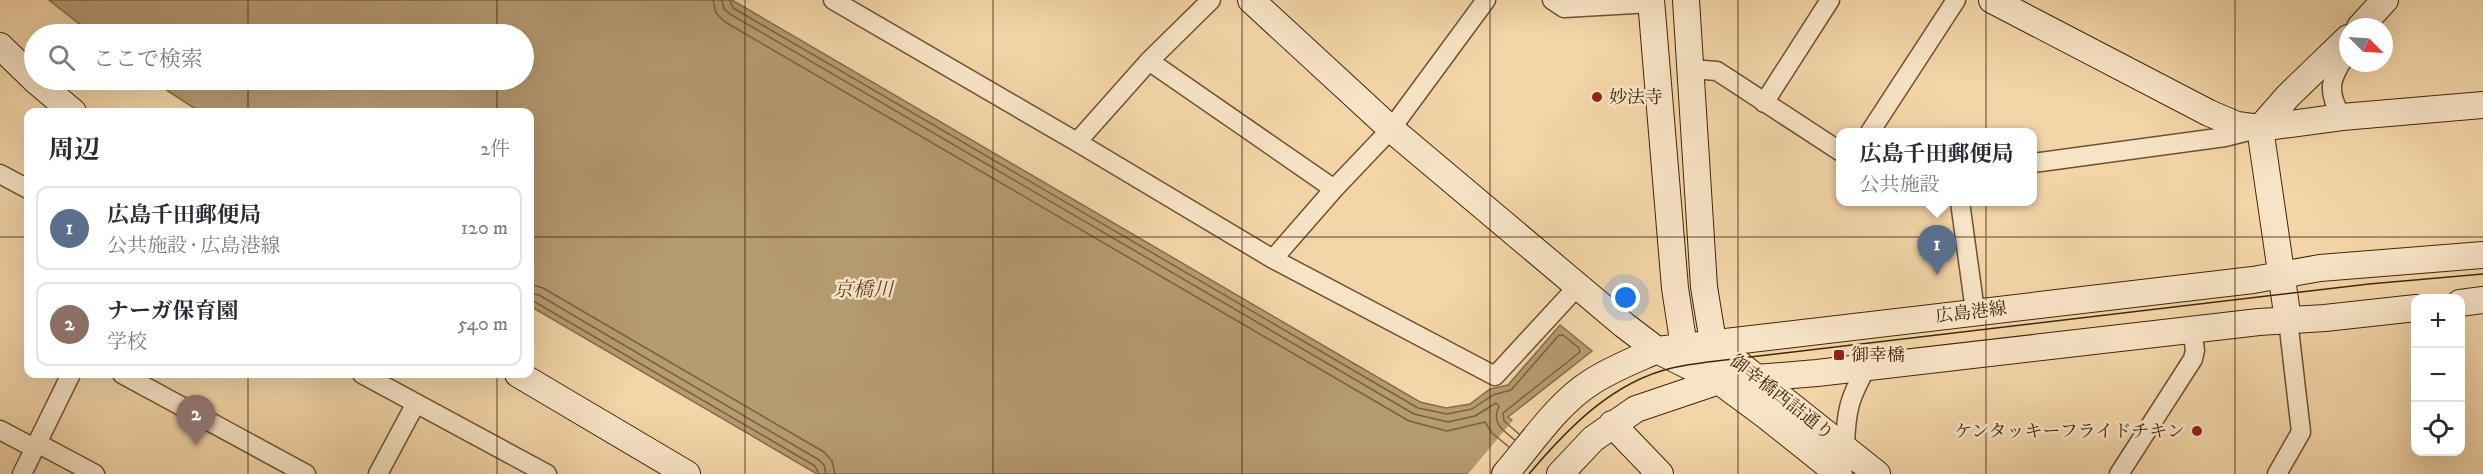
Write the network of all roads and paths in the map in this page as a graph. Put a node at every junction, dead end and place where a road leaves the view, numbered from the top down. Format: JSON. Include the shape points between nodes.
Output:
{"nodes":[{"id":1,"x":833,"y":0,"type":"edge"},
{"id":2,"x":1211,"y":0,"type":"edge"},
{"id":3,"x":1251,"y":0,"type":"edge"},
{"id":4,"x":1486,"y":0,"type":"edge"},
{"id":5,"x":1552,"y":0,"type":"edge"},
{"id":6,"x":1686,"y":0,"type":"edge"},
{"id":7,"x":1830,"y":0,"type":"edge"},
{"id":8,"x":1956,"y":0,"type":"edge"},
{"id":9,"x":1992,"y":0,"type":"edge"},
{"id":10,"x":1651,"y":2,"type":"edge"},
{"id":11,"x":0,"y":46,"type":"edge"},
{"id":12,"x":2339,"y":47,"type":"edge"},
{"id":13,"x":1149,"y":61,"type":"junction"},
{"id":14,"x":2339,"y":66,"type":"edge"},
{"id":15,"x":24,"y":69,"type":"edge"},
{"id":16,"x":1691,"y":69,"type":"junction"},
{"id":17,"x":48,"y":90,"type":"edge"},
{"id":18,"x":1764,"y":103,"type":"junction"},
{"id":19,"x":2483,"y":105,"type":"edge"},
{"id":20,"x":68,"y":108,"type":"edge"},
{"id":21,"x":2342,"y":117,"type":"junction"},
{"id":22,"x":1873,"y":128,"type":"edge"},
{"id":23,"x":2260,"y":128,"type":"junction"},
{"id":24,"x":1391,"y":129,"type":"junction"},
{"id":25,"x":1077,"y":142,"type":"junction"},
{"id":26,"x":1836,"y":149,"type":"edge"},
{"id":27,"x":2037,"y":162,"type":"edge"},
{"id":28,"x":0,"y":174,"type":"edge"},
{"id":29,"x":24,"y":187,"type":"edge"},
{"id":30,"x":1334,"y":189,"type":"junction"},
{"id":31,"x":1961,"y":206,"type":"edge"},
{"id":32,"x":2483,"y":255,"type":"edge"},
{"id":33,"x":1273,"y":259,"type":"junction"},
{"id":34,"x":2281,"y":274,"type":"junction"},
{"id":35,"x":1577,"y":286,"type":"junction"},
{"id":36,"x":2483,"y":300,"type":"edge"},
{"id":37,"x":2465,"y":302,"type":"edge"},
{"id":38,"x":2411,"y":308,"type":"edge"},
{"id":39,"x":1976,"y":311,"type":"junction"},
{"id":40,"x":2288,"y":320,"type":"junction"},
{"id":41,"x":2192,"y":330,"type":"junction"},
{"id":42,"x":1714,"y":344,"type":"junction"},
{"id":43,"x":1684,"y":347,"type":"junction"},
{"id":44,"x":1657,"y":350,"type":"junction"},
{"id":45,"x":1868,"y":367,"type":"junction"},
{"id":46,"x":69,"y":378,"type":"edge"},
{"id":47,"x":129,"y":378,"type":"edge"},
{"id":48,"x":369,"y":378,"type":"edge"},
{"id":49,"x":525,"y":378,"type":"edge"},
{"id":50,"x":1758,"y":379,"type":"junction"},
{"id":51,"x":1719,"y":381,"type":"junction"},
{"id":52,"x":416,"y":403,"type":"junction"},
{"id":53,"x":1612,"y":424,"type":"junction"},
{"id":54,"x":0,"y":430,"type":"edge"},
{"id":55,"x":35,"y":445,"type":"junction"},
{"id":56,"x":1845,"y":447,"type":"junction"},
{"id":57,"x":1564,"y":469,"type":"edge"},
{"id":58,"x":22,"y":474,"type":"edge"},
{"id":59,"x":95,"y":474,"type":"edge"},
{"id":60,"x":306,"y":474,"type":"edge"},
{"id":61,"x":378,"y":474,"type":"edge"},
{"id":62,"x":547,"y":474,"type":"edge"},
{"id":63,"x":687,"y":474,"type":"edge"},
{"id":64,"x":1505,"y":474,"type":"edge"},
{"id":65,"x":1660,"y":474,"type":"edge"},
{"id":66,"x":1839,"y":474,"type":"edge"},
{"id":67,"x":1877,"y":474,"type":"edge"},
{"id":68,"x":2119,"y":474,"type":"edge"},
{"id":69,"x":2277,"y":474,"type":"edge"}],
"edges":[{"from":1,"to":25,"type":"street"},
{"from":2,"to":13,"type":"street"},
{"from":3,"to":24,"type":"street"},
{"from":4,"to":24,"type":"street"},
{"from":5,"to":10,"type":"street","via":[[1564,8]]},
{"from":6,"to":16,"type":"street"},
{"from":7,"to":18,"type":"street"},
{"from":8,"to":22,"type":"street"},
{"from":9,"to":23,"type":"street","via":[[2209,113],[2237,125]]},
{"from":10,"to":43,"type":"street","via":[[1675,288]]},
{"from":11,"to":15,"type":"street"},
{"from":12,"to":23,"type":"street"},
{"from":13,"to":25,"type":"street"},
{"from":13,"to":30,"type":"street"},
{"from":14,"to":21,"type":"street","via":[[2331,87],[2333,102]]},
{"from":16,"to":18,"type":"street","via":[[1717,71]]},
{"from":16,"to":42,"type":"street","via":[[1704,287]]},
{"from":17,"to":20,"type":"street"},
{"from":18,"to":26,"type":"street"},
{"from":19,"to":21,"type":"street"},
{"from":21,"to":23,"type":"street"},
{"from":23,"to":27,"type":"street","via":[[2225,137]]},
{"from":23,"to":34,"type":"street"},
{"from":24,"to":30,"type":"street"},
{"from":24,"to":35,"type":"street"},
{"from":25,"to":33,"type":"street"},
{"from":28,"to":29,"type":"street"},
{"from":30,"to":33,"type":"street"},
{"from":31,"to":39,"type":"street"},
{"from":32,"to":34,"type":"street","name":"広島港線"},
{"from":33,"to":35,"type":"street","via":[[1495,376]]},
{"from":34,"to":39,"type":"street","name":"広島港線"},
{"from":34,"to":40,"type":"street"},
{"from":35,"to":44,"type":"street"},
{"from":36,"to":37,"type":"street"},
{"from":38,"to":40,"type":"street"},
{"from":39,"to":42,"type":"street","name":"広島港線"},
{"from":40,"to":41,"type":"street"},
{"from":40,"to":69,"type":"street","via":[[2301,432]]},
{"from":41,"to":45,"type":"street"},
{"from":41,"to":68,"type":"street","via":[[2193,359]]},
{"from":42,"to":43,"type":"street","name":"広島港線"},
{"from":42,"to":50,"type":"street","name":"御幸橋西詰通り"},
{"from":42,"to":51,"type":"street"},
{"from":43,"to":44,"type":"street","name":"広島港線"},
{"from":43,"to":51,"type":"street"},
{"from":44,"to":51,"type":"street"},
{"from":44,"to":64,"type":"street","name":"広島港線","via":[[1590,383],[1566,402]]},
{"from":45,"to":50,"type":"street"},
{"from":45,"to":56,"type":"street","via":[[1852,392]]},
{"from":46,"to":55,"type":"street"},
{"from":47,"to":60,"type":"street"},
{"from":48,"to":52,"type":"street"},
{"from":49,"to":63,"type":"street"},
{"from":50,"to":51,"type":"street"},
{"from":50,"to":56,"type":"street","name":"御幸橋西詰通り"},
{"from":51,"to":53,"type":"street","via":[[1636,409]]},
{"from":51,"to":66,"type":"street","name":"御幸橋西詰通り"},
{"from":52,"to":61,"type":"street"},
{"from":52,"to":62,"type":"street"},
{"from":53,"to":57,"type":"street"},
{"from":53,"to":65,"type":"street"},
{"from":54,"to":55,"type":"street"},
{"from":55,"to":58,"type":"street"},
{"from":55,"to":59,"type":"street"},
{"from":56,"to":67,"type":"street","name":"御幸橋西詰通り"}]}
